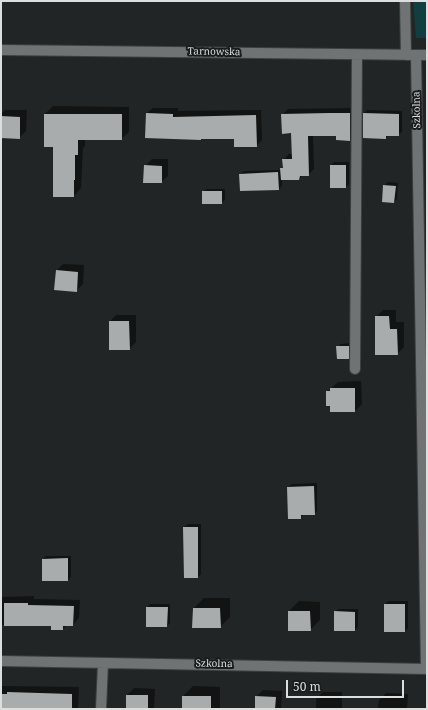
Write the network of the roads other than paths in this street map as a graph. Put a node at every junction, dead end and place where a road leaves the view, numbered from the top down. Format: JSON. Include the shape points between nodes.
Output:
{"nodes":[{"id":1,"x":405,"y":1,"type":"edge"},
{"id":2,"x":1,"y":50,"type":"edge"},
{"id":3,"x":357,"y":55,"type":"junction"},
{"id":4,"x":406,"y":55,"type":"junction"},
{"id":5,"x":416,"y":55,"type":"junction"},
{"id":6,"x":427,"y":55,"type":"edge"},
{"id":7,"x":355,"y":369,"type":"dead end"},
{"id":8,"x":1,"y":661,"type":"edge"},
{"id":9,"x":103,"y":663,"type":"junction"},
{"id":10,"x":426,"y":668,"type":"edge"},
{"id":11,"x":101,"y":709,"type":"edge"}],
"edges":[{"from":1,"to":4,"type":"street"},
{"from":2,"to":3,"type":"street","name":"Tarnowska"},
{"from":3,"to":4,"type":"street","name":"Tarnowska"},
{"from":3,"to":7,"type":"street"},
{"from":4,"to":5,"type":"street","name":"Tarnowska"},
{"from":5,"to":6,"type":"street","name":"Tarnowska"},
{"from":5,"to":10,"type":"street","name":"Szkolna"},
{"from":8,"to":9,"type":"street","name":"Szkolna"},
{"from":9,"to":10,"type":"street","name":"Szkolna"},
{"from":9,"to":11,"type":"street"}]}
